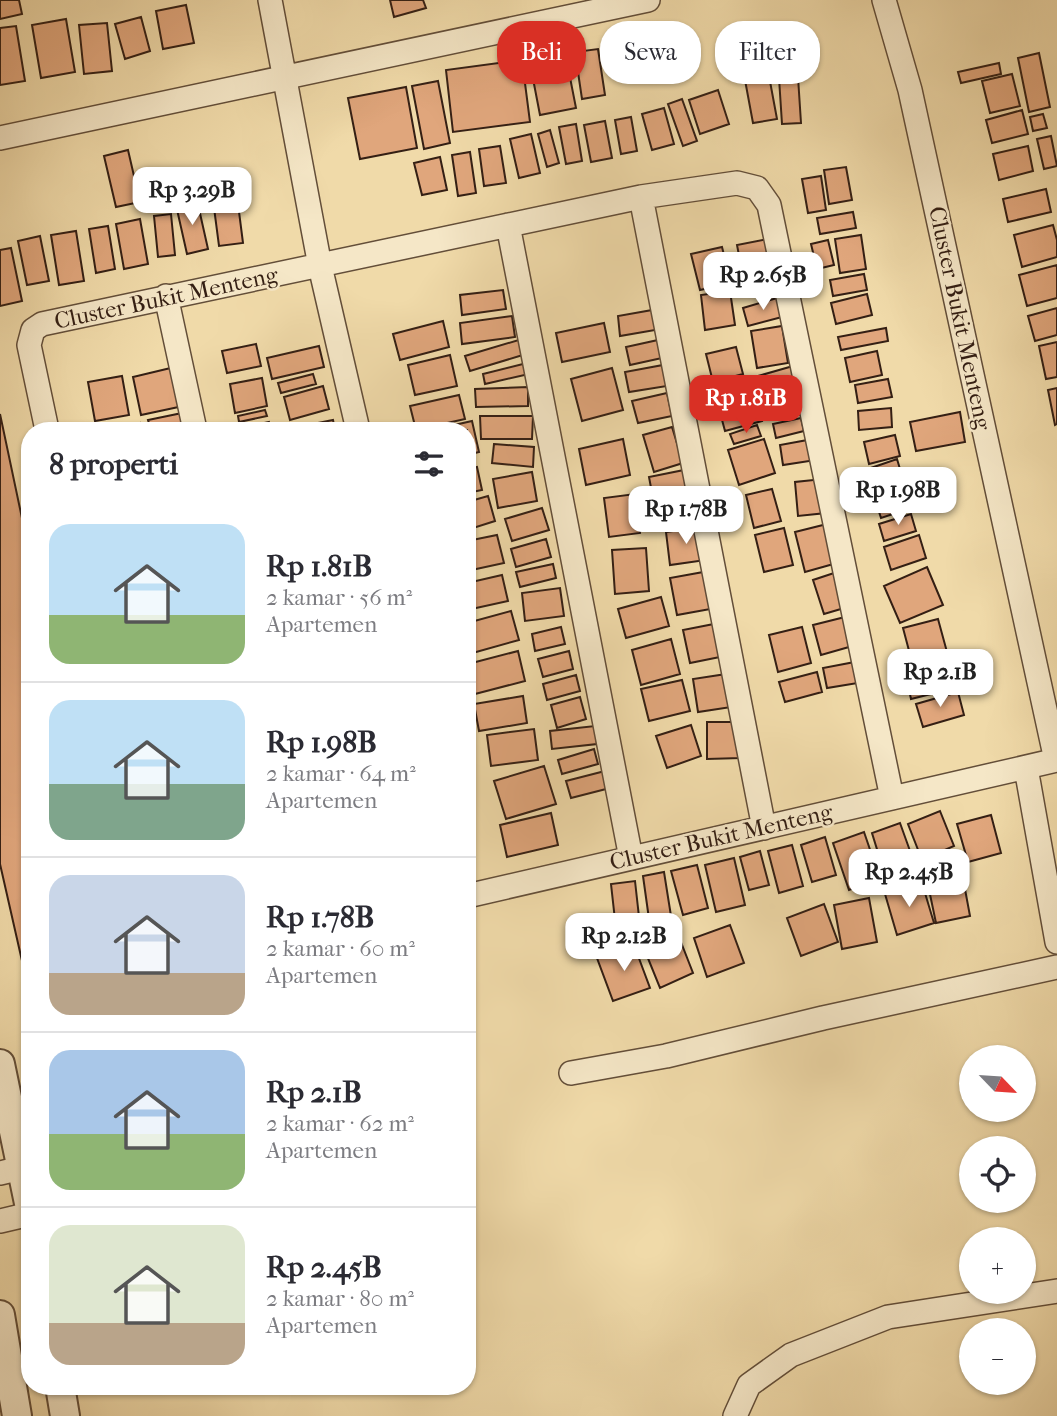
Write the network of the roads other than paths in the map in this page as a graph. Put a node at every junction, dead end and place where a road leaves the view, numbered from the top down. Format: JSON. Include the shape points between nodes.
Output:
{"nodes":[{"id":1,"x":270,"y":0,"type":"edge"},
{"id":2,"x":648,"y":0,"type":"edge"},
{"id":3,"x":884,"y":0,"type":"edge"},
{"id":4,"x":284,"y":78,"type":"junction"},
{"id":5,"x":0,"y":138,"type":"edge"},
{"id":6,"x":641,"y":198,"type":"junction"},
{"id":7,"x":508,"y":225,"type":"junction"},
{"id":8,"x":320,"y":265,"type":"junction"},
{"id":9,"x":166,"y":296,"type":"junction"},
{"id":10,"x":45,"y":422,"type":"edge"},
{"id":11,"x":193,"y":422,"type":"edge"},
{"id":12,"x":356,"y":422,"type":"edge"},
{"id":13,"x":1056,"y":760,"type":"edge"},
{"id":14,"x":1026,"y":768,"type":"junction"},
{"id":15,"x":892,"y":798,"type":"junction"},
{"id":16,"x":764,"y":828,"type":"junction"},
{"id":17,"x":632,"y":858,"type":"junction"},
{"id":18,"x":476,"y":893,"type":"edge"},
{"id":19,"x":1057,"y":942,"type":"edge"},
{"id":20,"x":1057,"y":967,"type":"edge"},
{"id":21,"x":0,"y":1064,"type":"edge"},
{"id":22,"x":571,"y":1073,"type":"dead end"},
{"id":23,"x":17,"y":1170,"type":"edge"},
{"id":24,"x":21,"y":1216,"type":"edge"},
{"id":25,"x":0,"y":1222,"type":"edge"},
{"id":26,"x":1057,"y":1291,"type":"edge"},
{"id":27,"x":0,"y":1315,"type":"edge"},
{"id":28,"x":62,"y":1395,"type":"edge"},
{"id":29,"x":17,"y":1416,"type":"edge"},
{"id":30,"x":65,"y":1416,"type":"edge"},
{"id":31,"x":735,"y":1416,"type":"edge"}],
"edges":[{"from":1,"to":4,"type":"street"},
{"from":2,"to":4,"type":"street"},
{"from":3,"to":13,"type":"street","name":"Cluster Bukit Menteng","via":[[910,90]]},
{"from":4,"to":5,"type":"street"},
{"from":4,"to":8,"type":"street"},
{"from":6,"to":7,"type":"street","name":"Cluster Bukit Menteng"},
{"from":6,"to":15,"type":"street","name":"Cluster Bukit Menteng","via":[[737,183],[757,188],[769,205]]},
{"from":6,"to":16,"type":"street"},
{"from":7,"to":8,"type":"street","name":"Cluster Bukit Menteng"},
{"from":7,"to":17,"type":"street"},
{"from":8,"to":9,"type":"street","name":"Cluster Bukit Menteng"},
{"from":8,"to":12,"type":"street"},
{"from":9,"to":10,"type":"street","name":"Cluster Bukit Menteng","via":[[42,324],[33,330],[29,345]]},
{"from":9,"to":11,"type":"street"},
{"from":13,"to":14,"type":"street","name":"Cluster Bukit Menteng"},
{"from":14,"to":15,"type":"street","name":"Cluster Bukit Menteng"},
{"from":14,"to":19,"type":"street"},
{"from":15,"to":16,"type":"street","name":"Cluster Bukit Menteng"},
{"from":16,"to":17,"type":"street","name":"Cluster Bukit Menteng"},
{"from":17,"to":18,"type":"street","name":"Cluster Bukit Menteng"},
{"from":20,"to":22,"type":"street","via":[[666,1056]]},
{"from":21,"to":23,"type":"street"},
{"from":24,"to":25,"type":"street"},
{"from":26,"to":31,"type":"street","via":[[888,1317],[791,1355],[750,1385]]},
{"from":27,"to":29,"type":"street"},
{"from":28,"to":30,"type":"street"}]}
